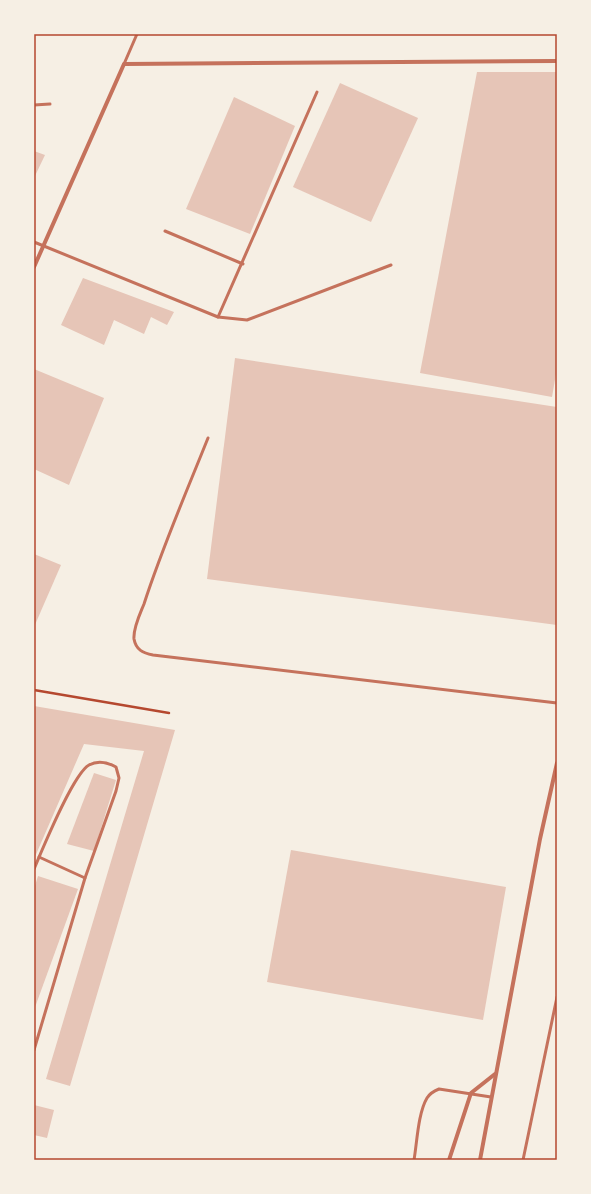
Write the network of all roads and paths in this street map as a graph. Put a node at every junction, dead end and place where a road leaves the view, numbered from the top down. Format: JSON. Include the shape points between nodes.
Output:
{"nodes":[{"id":1,"x":136,"y":34,"type":"edge"},
{"id":2,"x":557,"y":61,"type":"edge"},
{"id":3,"x":124,"y":64,"type":"junction"},
{"id":4,"x":317,"y":92,"type":"dead end"},
{"id":5,"x":50,"y":104,"type":"dead end"},
{"id":6,"x":34,"y":105,"type":"edge"},
{"id":7,"x":164,"y":231,"type":"dead end"},
{"id":8,"x":34,"y":242,"type":"edge"},
{"id":9,"x":43,"y":246,"type":"junction"},
{"id":10,"x":243,"y":264,"type":"junction"},
{"id":11,"x":391,"y":265,"type":"dead end"},
{"id":12,"x":34,"y":268,"type":"edge"},
{"id":13,"x":218,"y":317,"type":"junction"},
{"id":14,"x":208,"y":438,"type":"dead end"},
{"id":15,"x":34,"y":690,"type":"edge"},
{"id":16,"x":557,"y":703,"type":"edge"},
{"id":17,"x":169,"y":713,"type":"dead end"},
{"id":18,"x":557,"y":763,"type":"edge"},
{"id":19,"x":39,"y":857,"type":"junction"},
{"id":20,"x":34,"y":869,"type":"edge"},
{"id":21,"x":85,"y":878,"type":"junction"},
{"id":22,"x":557,"y":997,"type":"edge"},
{"id":23,"x":34,"y":1050,"type":"edge"},
{"id":24,"x":495,"y":1073,"type":"junction"},
{"id":25,"x":471,"y":1093,"type":"junction"},
{"id":26,"x":491,"y":1097,"type":"junction"},
{"id":27,"x":414,"y":1160,"type":"edge"},
{"id":28,"x":449,"y":1160,"type":"edge"},
{"id":29,"x":480,"y":1160,"type":"edge"},
{"id":30,"x":523,"y":1160,"type":"edge"}],
"edges":[{"from":1,"to":3,"type":"lane"},
{"from":2,"to":3,"type":"street"},
{"from":3,"to":9,"type":"street"},
{"from":4,"to":10,"type":"lane"},
{"from":5,"to":6,"type":"lane"},
{"from":7,"to":10,"type":"lane"},
{"from":8,"to":9,"type":"lane"},
{"from":9,"to":12,"type":"street"},
{"from":9,"to":13,"type":"lane"},
{"from":10,"to":13,"type":"lane"},
{"from":11,"to":13,"type":"lane","via":[[247,320]]},
{"from":14,"to":16,"type":"lane","via":[[148,589],[134,638],[137,648],[153,655]]},
{"from":15,"to":17,"type":"path"},
{"from":18,"to":24,"type":"street"},
{"from":19,"to":20,"type":"lane"},
{"from":19,"to":21,"type":"lane"},
{"from":19,"to":21,"type":"lane","via":[[81,772],[95,762],[110,764],[116,767],[119,778]]},
{"from":21,"to":23,"type":"lane"},
{"from":22,"to":30,"type":"lane"},
{"from":24,"to":25,"type":"street"},
{"from":24,"to":26,"type":"street"},
{"from":25,"to":26,"type":"lane"},
{"from":25,"to":27,"type":"lane","via":[[439,1089],[426,1099]]},
{"from":25,"to":28,"type":"street"},
{"from":26,"to":29,"type":"street"}]}
